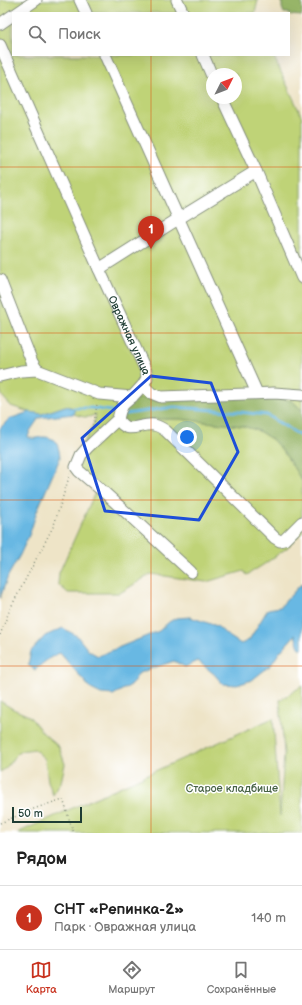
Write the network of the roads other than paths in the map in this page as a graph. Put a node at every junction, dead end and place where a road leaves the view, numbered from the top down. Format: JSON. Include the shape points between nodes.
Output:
{"nodes":[{"id":1,"x":36,"y":0,"type":"edge"},
{"id":2,"x":80,"y":0,"type":"edge"},
{"id":3,"x":177,"y":0,"type":"edge"},
{"id":4,"x":18,"y":12,"type":"edge"},
{"id":5,"x":86,"y":12,"type":"edge"},
{"id":6,"x":183,"y":12,"type":"edge"},
{"id":7,"x":12,"y":16,"type":"edge"},
{"id":8,"x":0,"y":24,"type":"edge"},
{"id":9,"x":0,"y":45,"type":"edge"},
{"id":10,"x":105,"y":56,"type":"edge"},
{"id":11,"x":202,"y":56,"type":"edge"},
{"id":12,"x":208,"y":68,"type":"edge"},
{"id":13,"x":225,"y":104,"type":"edge"},
{"id":14,"x":256,"y":171,"type":"junction"},
{"id":15,"x":178,"y":219,"type":"junction"},
{"id":16,"x":99,"y":268,"type":"junction"},
{"id":17,"x":302,"y":278,"type":"edge"},
{"id":18,"x":0,"y":280,"type":"edge"},
{"id":19,"x":37,"y":370,"type":"junction"},
{"id":20,"x":0,"y":376,"type":"edge"},
{"id":21,"x":143,"y":385,"type":"junction"},
{"id":22,"x":257,"y":394,"type":"junction"},
{"id":23,"x":302,"y":395,"type":"edge"},
{"id":24,"x":132,"y":397,"type":"junction"},
{"id":25,"x":118,"y":419,"type":"junction"},
{"id":26,"x":302,"y":522,"type":"edge"},
{"id":27,"x":190,"y":572,"type":"dead end"}],
"edges":[{"from":1,"to":4,"type":"street"},
{"from":2,"to":5,"type":"street"},
{"from":3,"to":6,"type":"street"},
{"from":7,"to":8,"type":"street"},
{"from":9,"to":16,"type":"street","name":"Овражная улица"},
{"from":10,"to":15,"type":"street"},
{"from":11,"to":12,"type":"street"},
{"from":13,"to":14,"type":"street"},
{"from":14,"to":15,"type":"street"},
{"from":14,"to":17,"type":"street"},
{"from":15,"to":16,"type":"street"},
{"from":15,"to":22,"type":"street"},
{"from":16,"to":21,"type":"street","name":"Овражная улица","via":[[146,371],[147,378]]},
{"from":18,"to":19,"type":"street"},
{"from":19,"to":20,"type":"street"},
{"from":19,"to":24,"type":"street","via":[[99,394]]},
{"from":21,"to":22,"type":"street","via":[[161,397]]},
{"from":21,"to":24,"type":"street","name":"Овражная улица"},
{"from":22,"to":23,"type":"street"},
{"from":24,"to":25,"type":"street","name":"Овражная улица","via":[[123,405]]},
{"from":25,"to":26,"type":"street","via":[[125,427],[154,425],[166,431],[280,541]]},
{"from":25,"to":27,"type":"street","name":"Овражная улица","via":[[81,455],[76,468]]}]}
